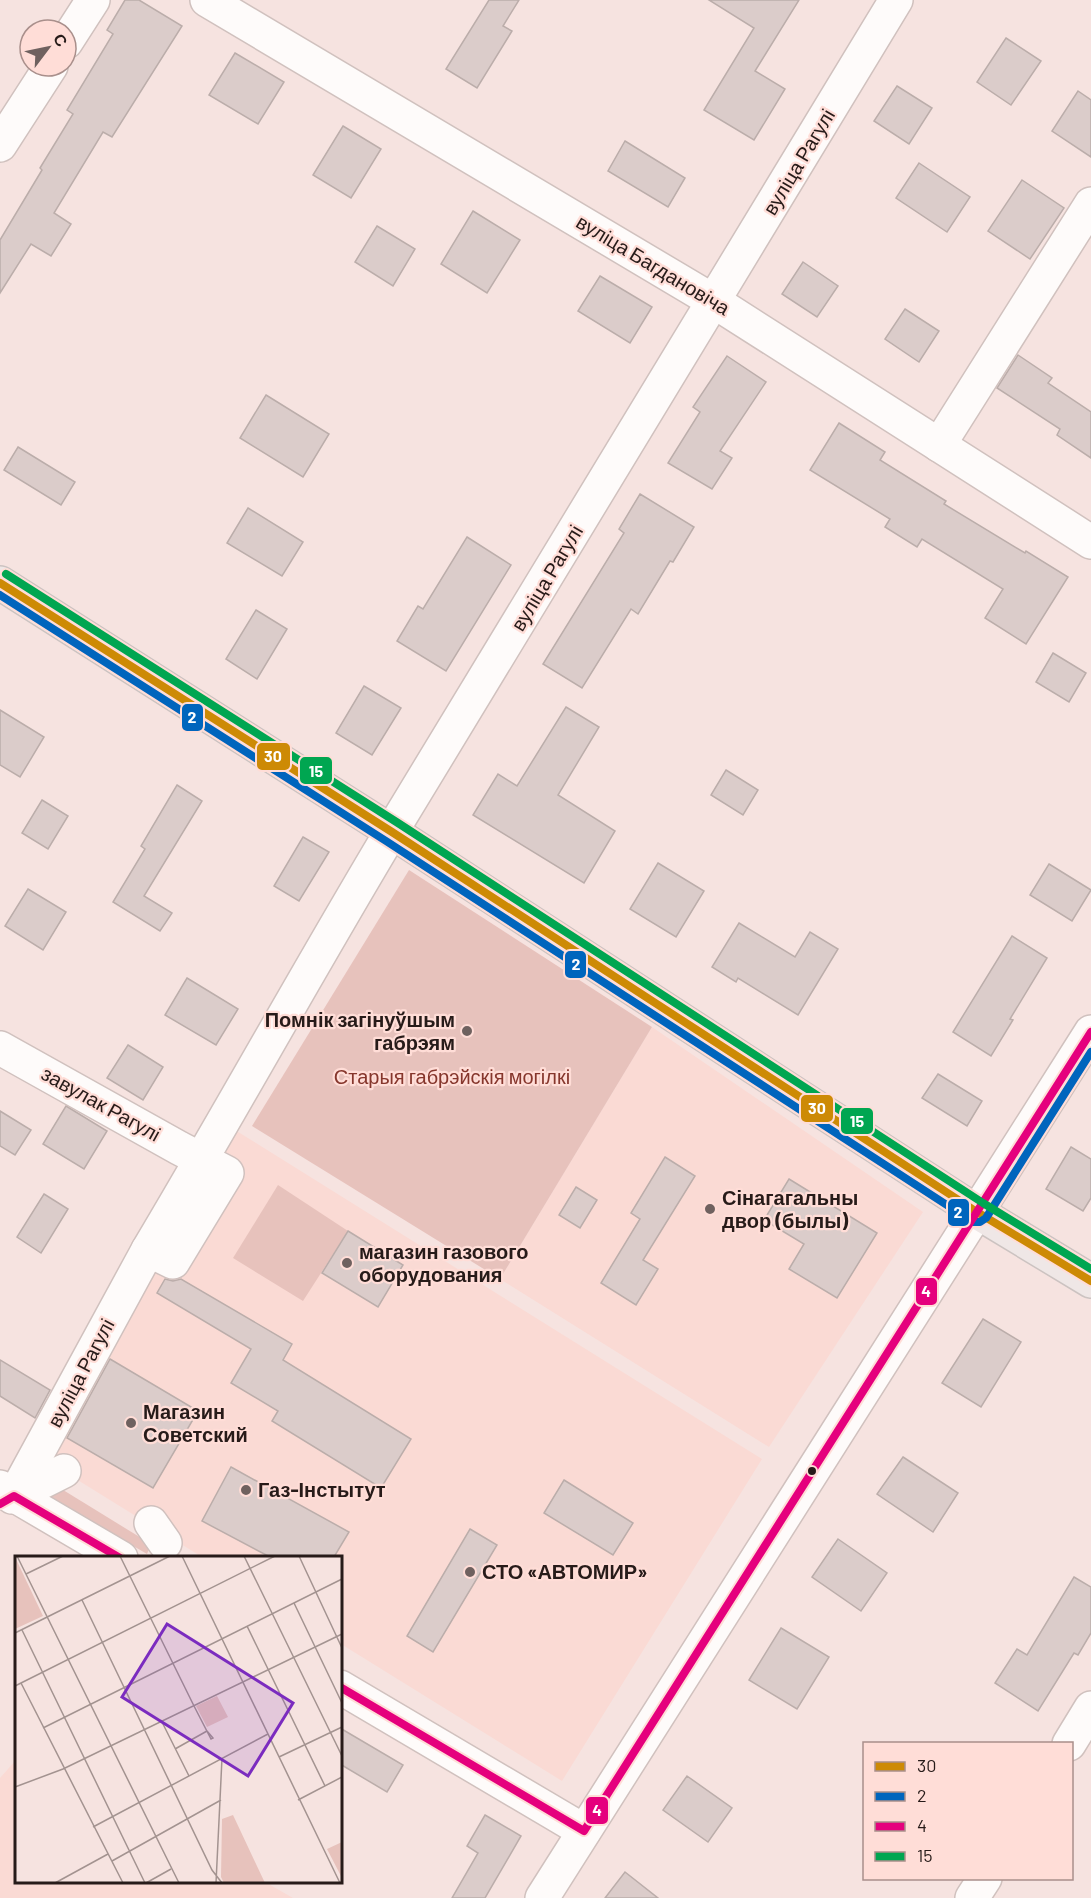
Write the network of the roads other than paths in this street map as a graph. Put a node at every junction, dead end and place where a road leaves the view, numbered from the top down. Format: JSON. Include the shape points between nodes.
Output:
{"nodes":[{"id":1,"x":93,"y":0,"type":"edge"},
{"id":2,"x":207,"y":0,"type":"edge"},
{"id":3,"x":896,"y":0,"type":"edge"},
{"id":4,"x":78,"y":23,"type":"edge"},
{"id":5,"x":43,"y":78,"type":"edge"},
{"id":6,"x":0,"y":145,"type":"edge"},
{"id":7,"x":1091,"y":204,"type":"edge"},
{"id":8,"x":715,"y":302,"type":"junction"},
{"id":9,"x":939,"y":445,"type":"junction"},
{"id":10,"x":1091,"y":542,"type":"edge"},
{"id":11,"x":4,"y":594,"type":"edge"},
{"id":12,"x":392,"y":832,"type":"junction"},
{"id":13,"x":1091,"y":1032,"type":"edge"},
{"id":14,"x":0,"y":1048,"type":"edge"},
{"id":15,"x":202,"y":1159,"type":"junction"},
{"id":16,"x":977,"y":1212,"type":"junction"},
{"id":17,"x":1091,"y":1281,"type":"edge"},
{"id":18,"x":64,"y":1471,"type":"dead end"},
{"id":19,"x":5,"y":1496,"type":"edge"},
{"id":20,"x":118,"y":1556,"type":"edge"},
{"id":21,"x":342,"y":1688,"type":"edge"},
{"id":22,"x":1091,"y":1708,"type":"edge"},
{"id":23,"x":1070,"y":1742,"type":"edge"},
{"id":24,"x":584,"y":1831,"type":"junction"},
{"id":25,"x":984,"y":1880,"type":"edge"},
{"id":26,"x":542,"y":1898,"type":"edge"},
{"id":27,"x":972,"y":1898,"type":"edge"}],
"edges":[{"from":1,"to":4,"type":"street"},
{"from":2,"to":8,"type":"street","name":"вуліца Багдановіча"},
{"from":3,"to":8,"type":"street","name":"вуліца Рагулі"},
{"from":5,"to":6,"type":"street"},
{"from":7,"to":9,"type":"street"},
{"from":8,"to":9,"type":"street","name":"вуліца Багдановіча"},
{"from":8,"to":12,"type":"street","name":"вуліца Рагулі"},
{"from":9,"to":10,"type":"street","name":"вуліца Багдановіча"},
{"from":11,"to":12,"type":"main road"},
{"from":12,"to":15,"type":"street","name":"вуліца Рагулі"},
{"from":12,"to":16,"type":"main road"},
{"from":13,"to":16,"type":"street"},
{"from":14,"to":15,"type":"street","name":"завулак Рагулі"},
{"from":15,"to":19,"type":"street","name":"вуліца Рагулі","via":[[33,1461]]},
{"from":16,"to":17,"type":"main road"},
{"from":16,"to":24,"type":"street"},
{"from":18,"to":19,"type":"street"},
{"from":19,"to":20,"type":"street"},
{"from":21,"to":24,"type":"street"},
{"from":22,"to":23,"type":"street"},
{"from":24,"to":26,"type":"street"},
{"from":25,"to":27,"type":"street"}]}
